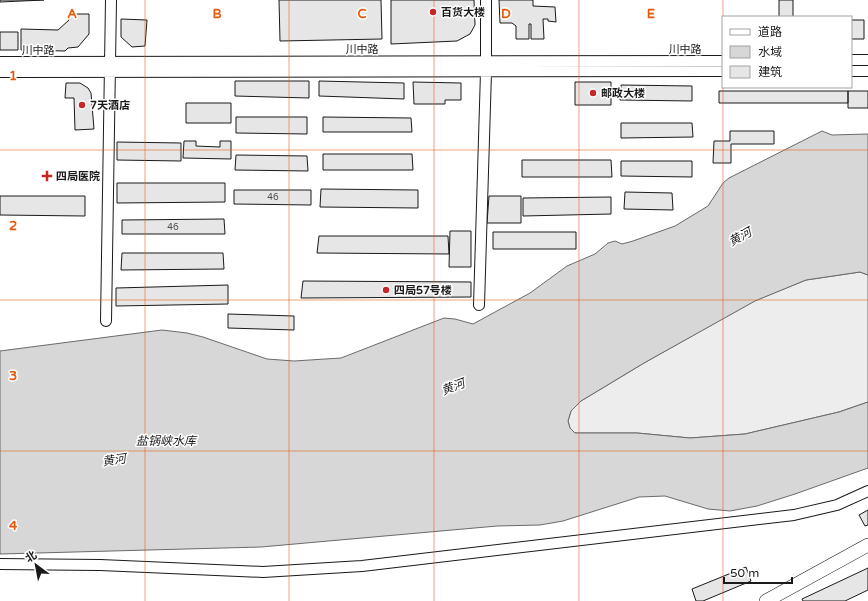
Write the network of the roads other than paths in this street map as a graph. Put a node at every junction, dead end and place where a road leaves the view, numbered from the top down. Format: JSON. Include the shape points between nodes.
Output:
{"nodes":[{"id":1,"x":111,"y":0,"type":"edge"},
{"id":2,"x":486,"y":0,"type":"edge"},
{"id":3,"x":852,"y":60,"type":"edge"},
{"id":4,"x":868,"y":60,"type":"edge"},
{"id":5,"x":722,"y":61,"type":"edge"},
{"id":6,"x":0,"y":62,"type":"edge"},
{"id":7,"x":486,"y":66,"type":"junction"},
{"id":8,"x":110,"y":67,"type":"junction"},
{"id":9,"x":722,"y":71,"type":"edge"},
{"id":10,"x":852,"y":71,"type":"edge"},
{"id":11,"x":868,"y":71,"type":"edge"},
{"id":12,"x":0,"y":72,"type":"edge"},
{"id":13,"x":478,"y":305,"type":"dead end"},
{"id":14,"x":106,"y":321,"type":"dead end"},
{"id":15,"x":868,"y":491,"type":"edge"},
{"id":16,"x":868,"y":545,"type":"edge"},
{"id":17,"x":0,"y":564,"type":"edge"},
{"id":18,"x":766,"y":601,"type":"edge"}],
"edges":[{"from":1,"to":8,"type":"street"},
{"from":2,"to":7,"type":"street"},
{"from":3,"to":4,"type":"street"},
{"from":5,"to":7,"type":"street","name":"川中路"},
{"from":6,"to":8,"type":"street","name":"川中路"},
{"from":7,"to":8,"type":"street","name":"川中路"},
{"from":7,"to":9,"type":"street","name":"川中路"},
{"from":7,"to":13,"type":"street"},
{"from":8,"to":12,"type":"street","name":"川中路"},
{"from":8,"to":14,"type":"street"},
{"from":10,"to":11,"type":"street"},
{"from":15,"to":17,"type":"street","via":[[837,505],[794,515],[362,566],[263,572],[100,565]]},
{"from":16,"to":18,"type":"main road"}]}
